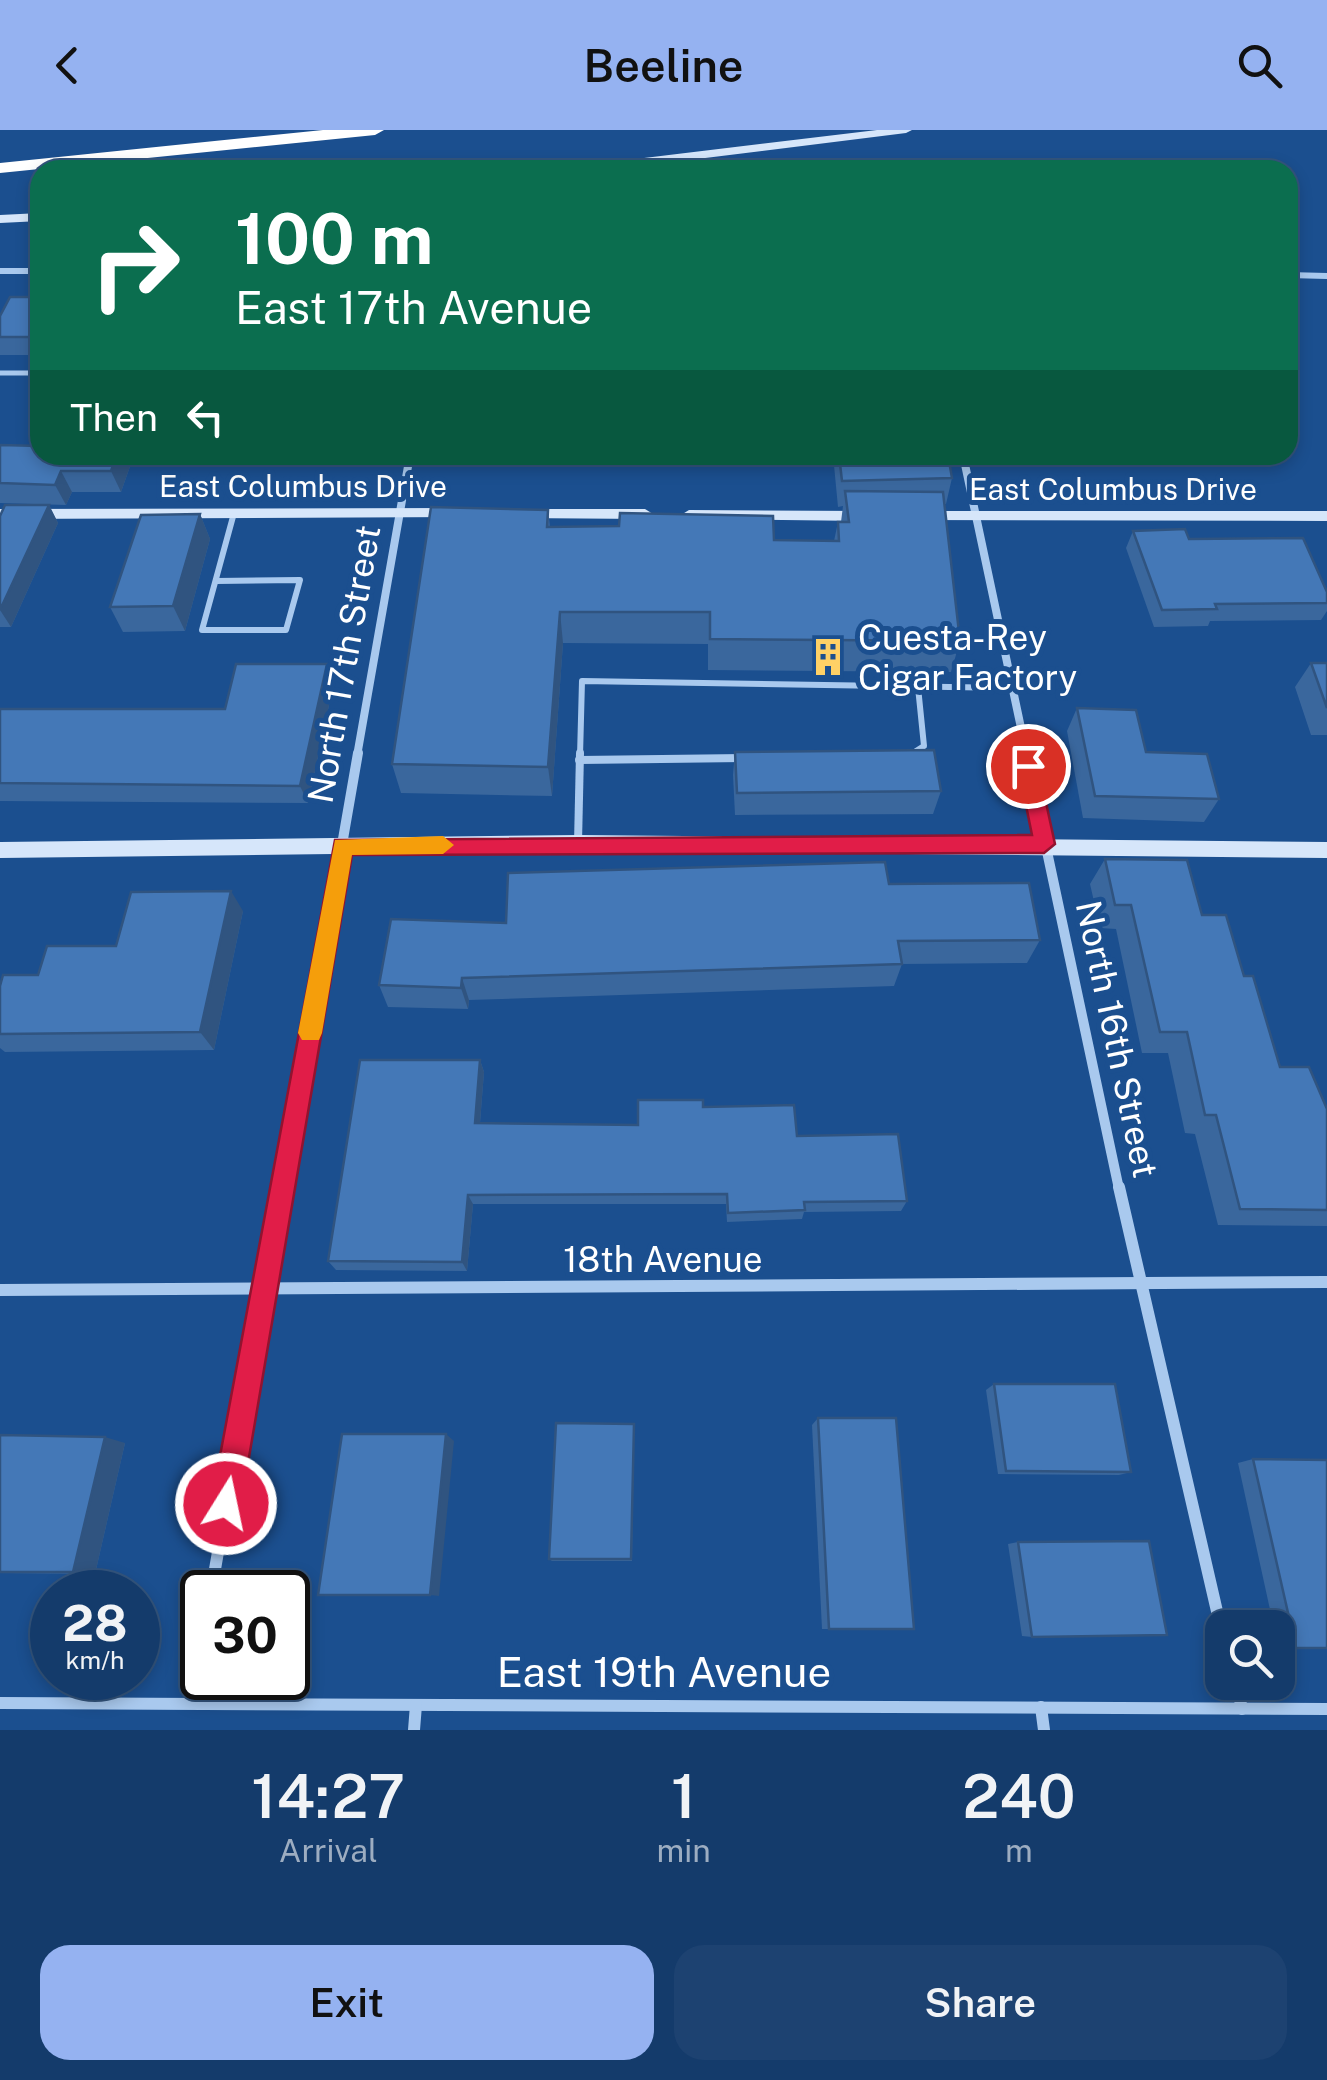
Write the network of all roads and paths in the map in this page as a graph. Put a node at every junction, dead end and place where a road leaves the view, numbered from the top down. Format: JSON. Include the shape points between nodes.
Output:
{"nodes":[{"id":1,"x":375,"y":130,"type":"edge"},
{"id":2,"x":906,"y":130,"type":"edge"},
{"id":3,"x":79,"y":160,"type":"edge"},
{"id":4,"x":660,"y":160,"type":"edge"},
{"id":5,"x":30,"y":165,"type":"edge"},
{"id":6,"x":0,"y":168,"type":"edge"},
{"id":7,"x":30,"y":217,"type":"edge"},
{"id":8,"x":0,"y":218,"type":"edge"},
{"id":9,"x":0,"y":270,"type":"edge"},
{"id":10,"x":30,"y":271,"type":"edge"},
{"id":11,"x":1298,"y":276,"type":"edge"},
{"id":12,"x":1327,"y":276,"type":"edge"},
{"id":13,"x":0,"y":373,"type":"edge"},
{"id":14,"x":30,"y":373,"type":"edge"},
{"id":15,"x":408,"y":465,"type":"edge"},
{"id":16,"x":965,"y":465,"type":"edge"},
{"id":17,"x":400,"y":512,"type":"junction"},
{"id":18,"x":234,"y":513,"type":"junction"},
{"id":19,"x":480,"y":513,"type":"edge"},
{"id":20,"x":500,"y":513,"type":"edge"},
{"id":21,"x":0,"y":514,"type":"edge"},
{"id":22,"x":658,"y":514,"type":"edge"},
{"id":23,"x":678,"y":515,"type":"edge"},
{"id":24,"x":877,"y":516,"type":"edge"},
{"id":25,"x":896,"y":516,"type":"edge"},
{"id":26,"x":1327,"y":516,"type":"edge"},
{"id":27,"x":976,"y":517,"type":"junction"},
{"id":28,"x":216,"y":581,"type":"junction"},
{"id":29,"x":918,"y":687,"type":"junction"},
{"id":30,"x":1012,"y":688,"type":"junction"},
{"id":31,"x":910,"y":754,"type":"edge"},
{"id":32,"x":763,"y":758,"type":"edge"},
{"id":33,"x":579,"y":760,"type":"junction"},
{"id":34,"x":578,"y":843,"type":"junction"},
{"id":35,"x":1044,"y":844,"type":"junction"},
{"id":36,"x":342,"y":846,"type":"junction"},
{"id":37,"x":0,"y":850,"type":"edge"},
{"id":38,"x":1327,"y":850,"type":"edge"},
{"id":39,"x":1327,"y":1282,"type":"edge"},
{"id":40,"x":1139,"y":1284,"type":"junction"},
{"id":41,"x":266,"y":1288,"type":"junction"},
{"id":42,"x":0,"y":1290,"type":"edge"},
{"id":43,"x":215,"y":1570,"type":"edge"},
{"id":44,"x":1217,"y":1610,"type":"edge"},
{"id":45,"x":198,"y":1700,"type":"edge"},
{"id":46,"x":1240,"y":1700,"type":"edge"},
{"id":47,"x":0,"y":1704,"type":"edge"},
{"id":48,"x":198,"y":1704,"type":"junction"},
{"id":49,"x":416,"y":1705,"type":"junction"},
{"id":50,"x":1041,"y":1708,"type":"junction"},
{"id":51,"x":1242,"y":1708,"type":"junction"},
{"id":52,"x":1327,"y":1709,"type":"edge"},
{"id":53,"x":414,"y":1730,"type":"edge"},
{"id":54,"x":1044,"y":1730,"type":"edge"}],
"edges":[{"from":1,"to":3,"type":"highway"},
{"from":2,"to":4,"type":"main road"},
{"from":5,"to":6,"type":"highway"},
{"from":7,"to":8,"type":"main road"},
{"from":9,"to":10,"type":"street"},
{"from":11,"to":12,"type":"street"},
{"from":13,"to":14,"type":"lane"},
{"from":15,"to":17,"type":"street","name":"North 17th Street"},
{"from":16,"to":27,"type":"street","name":"North 16th Street"},
{"from":17,"to":18,"type":"main road","name":"East Columbus Drive"},
{"from":17,"to":19,"type":"main road","name":"East Columbus Drive"},
{"from":17,"to":36,"type":"street","name":"North 17th Street"},
{"from":18,"to":21,"type":"main road","name":"East Columbus Drive"},
{"from":18,"to":28,"type":"lane"},
{"from":20,"to":22,"type":"main road"},
{"from":23,"to":24,"type":"main road"},
{"from":25,"to":27,"type":"main road","name":"East Columbus Drive"},
{"from":26,"to":27,"type":"main road","name":"East Columbus Drive"},
{"from":27,"to":30,"type":"street","name":"North 16th Street"},
{"from":28,"to":28,"type":"lane","via":[[202,630],[286,630],[300,580]]},
{"from":29,"to":30,"type":"lane"},
{"from":29,"to":31,"type":"lane","via":[[924,746]]},
{"from":29,"to":33,"type":"lane","via":[[582,681]]},
{"from":30,"to":35,"type":"street","name":"North 16th Street"},
{"from":32,"to":33,"type":"lane"},
{"from":33,"to":34,"type":"lane"},
{"from":34,"to":35,"type":"main road"},
{"from":34,"to":36,"type":"main road"},
{"from":35,"to":38,"type":"main road"},
{"from":35,"to":40,"type":"street","name":"North 16th Street"},
{"from":36,"to":37,"type":"main road"},
{"from":36,"to":41,"type":"street","name":"North 17th Street"},
{"from":39,"to":40,"type":"street","name":"18th Avenue"},
{"from":40,"to":41,"type":"street","name":"18th Avenue"},
{"from":40,"to":44,"type":"street","name":"North 16th Street"},
{"from":41,"to":42,"type":"street","name":"18th Avenue"},
{"from":41,"to":43,"type":"street","name":"North 17th Street"},
{"from":45,"to":48,"type":"street"},
{"from":46,"to":51,"type":"street"},
{"from":47,"to":48,"type":"street","name":"East 19th Avenue"},
{"from":48,"to":49,"type":"street","name":"East 19th Avenue"},
{"from":49,"to":50,"type":"street","name":"East 19th Avenue"},
{"from":49,"to":53,"type":"street"},
{"from":50,"to":51,"type":"street","name":"East 19th Avenue"},
{"from":50,"to":54,"type":"street"},
{"from":51,"to":52,"type":"street","name":"East 19th Avenue"}]}
